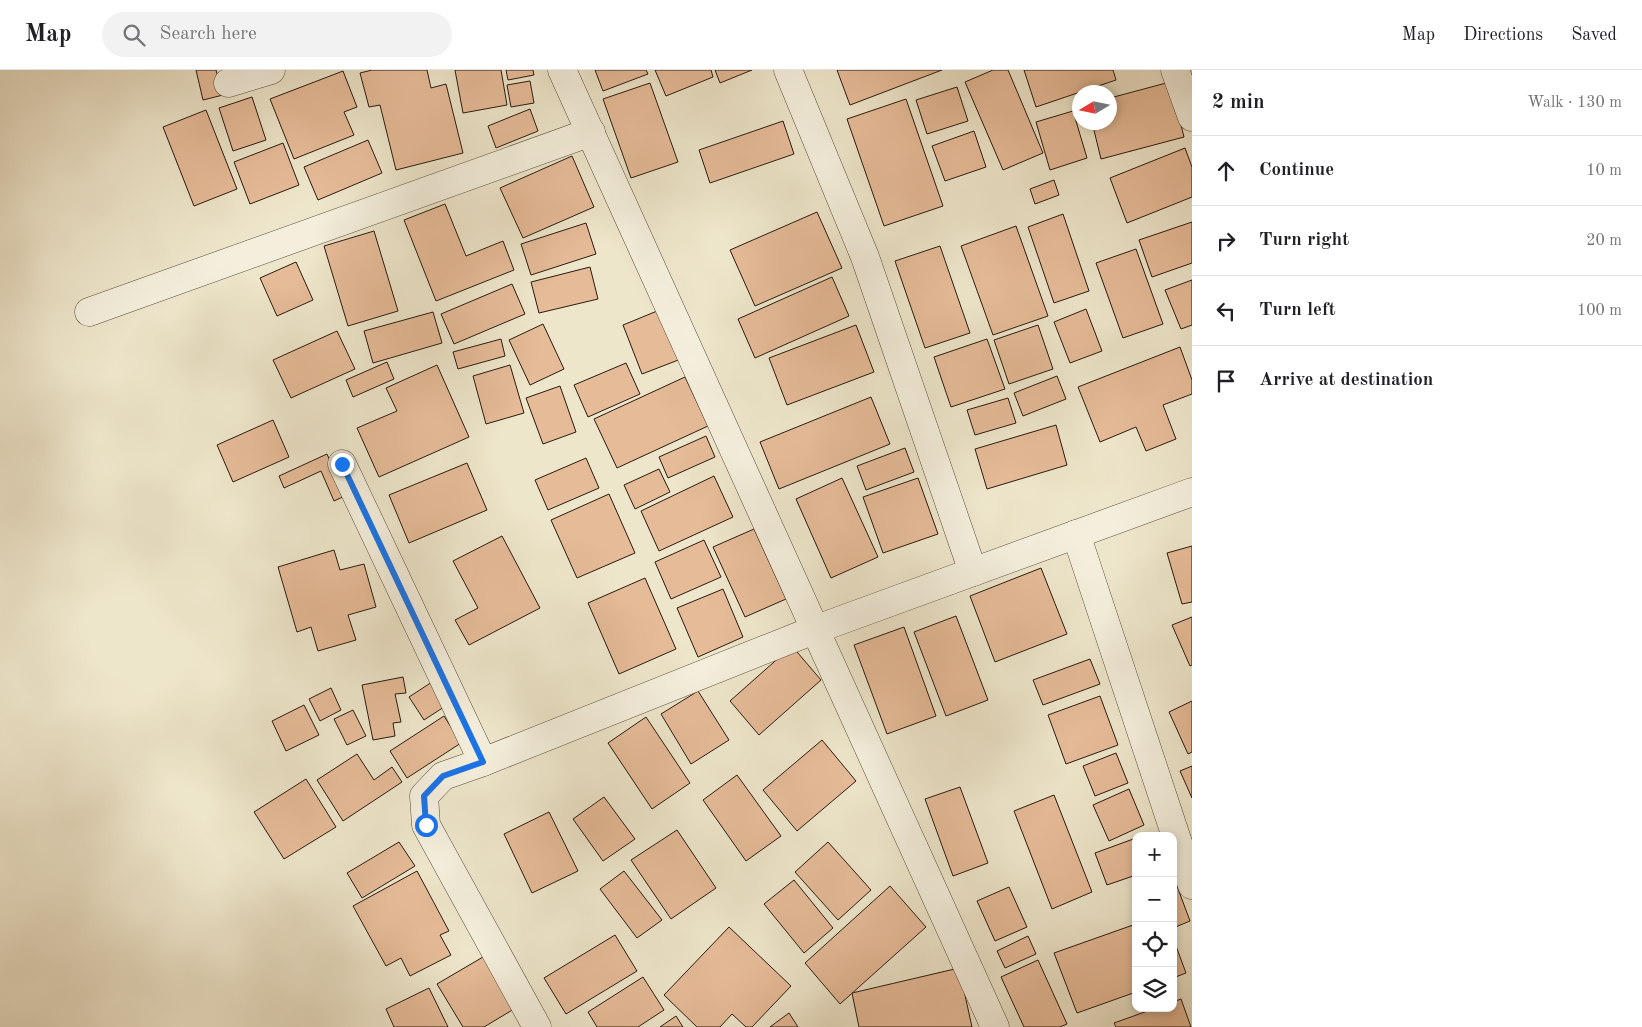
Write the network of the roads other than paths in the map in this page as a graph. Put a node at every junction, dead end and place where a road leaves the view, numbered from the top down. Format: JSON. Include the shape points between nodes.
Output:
{"nodes":[{"id":1,"x":271,"y":70,"type":"edge"},
{"id":2,"x":562,"y":70,"type":"edge"},
{"id":3,"x":788,"y":70,"type":"edge"},
{"id":4,"x":1175,"y":70,"type":"edge"},
{"id":5,"x":228,"y":83,"type":"dead end"},
{"id":6,"x":1192,"y":117,"type":"edge"},
{"id":7,"x":591,"y":132,"type":"junction"},
{"id":8,"x":89,"y":312,"type":"dead end"},
{"id":9,"x":342,"y":464,"type":"dead end"},
{"id":10,"x":1192,"y":492,"type":"edge"},
{"id":11,"x":1076,"y":534,"type":"junction"},
{"id":12,"x":973,"y":572,"type":"junction"},
{"id":13,"x":814,"y":630,"type":"junction"},
{"id":14,"x":483,"y":762,"type":"junction"},
{"id":15,"x":1192,"y":885,"type":"edge"},
{"id":16,"x":537,"y":1027,"type":"edge"},
{"id":17,"x":995,"y":1027,"type":"edge"}],
"edges":[{"from":1,"to":5,"type":"street"},
{"from":2,"to":7,"type":"street"},
{"from":3,"to":12,"type":"street","via":[[865,257]]},
{"from":4,"to":6,"type":"street"},
{"from":7,"to":8,"type":"street"},
{"from":7,"to":13,"type":"street"},
{"from":9,"to":14,"type":"street"},
{"from":10,"to":11,"type":"street"},
{"from":11,"to":12,"type":"street"},
{"from":11,"to":15,"type":"street"},
{"from":12,"to":13,"type":"street"},
{"from":13,"to":14,"type":"street"},
{"from":13,"to":17,"type":"street"},
{"from":14,"to":16,"type":"street","via":[[443,776],[424,796],[426,825]]}]}
